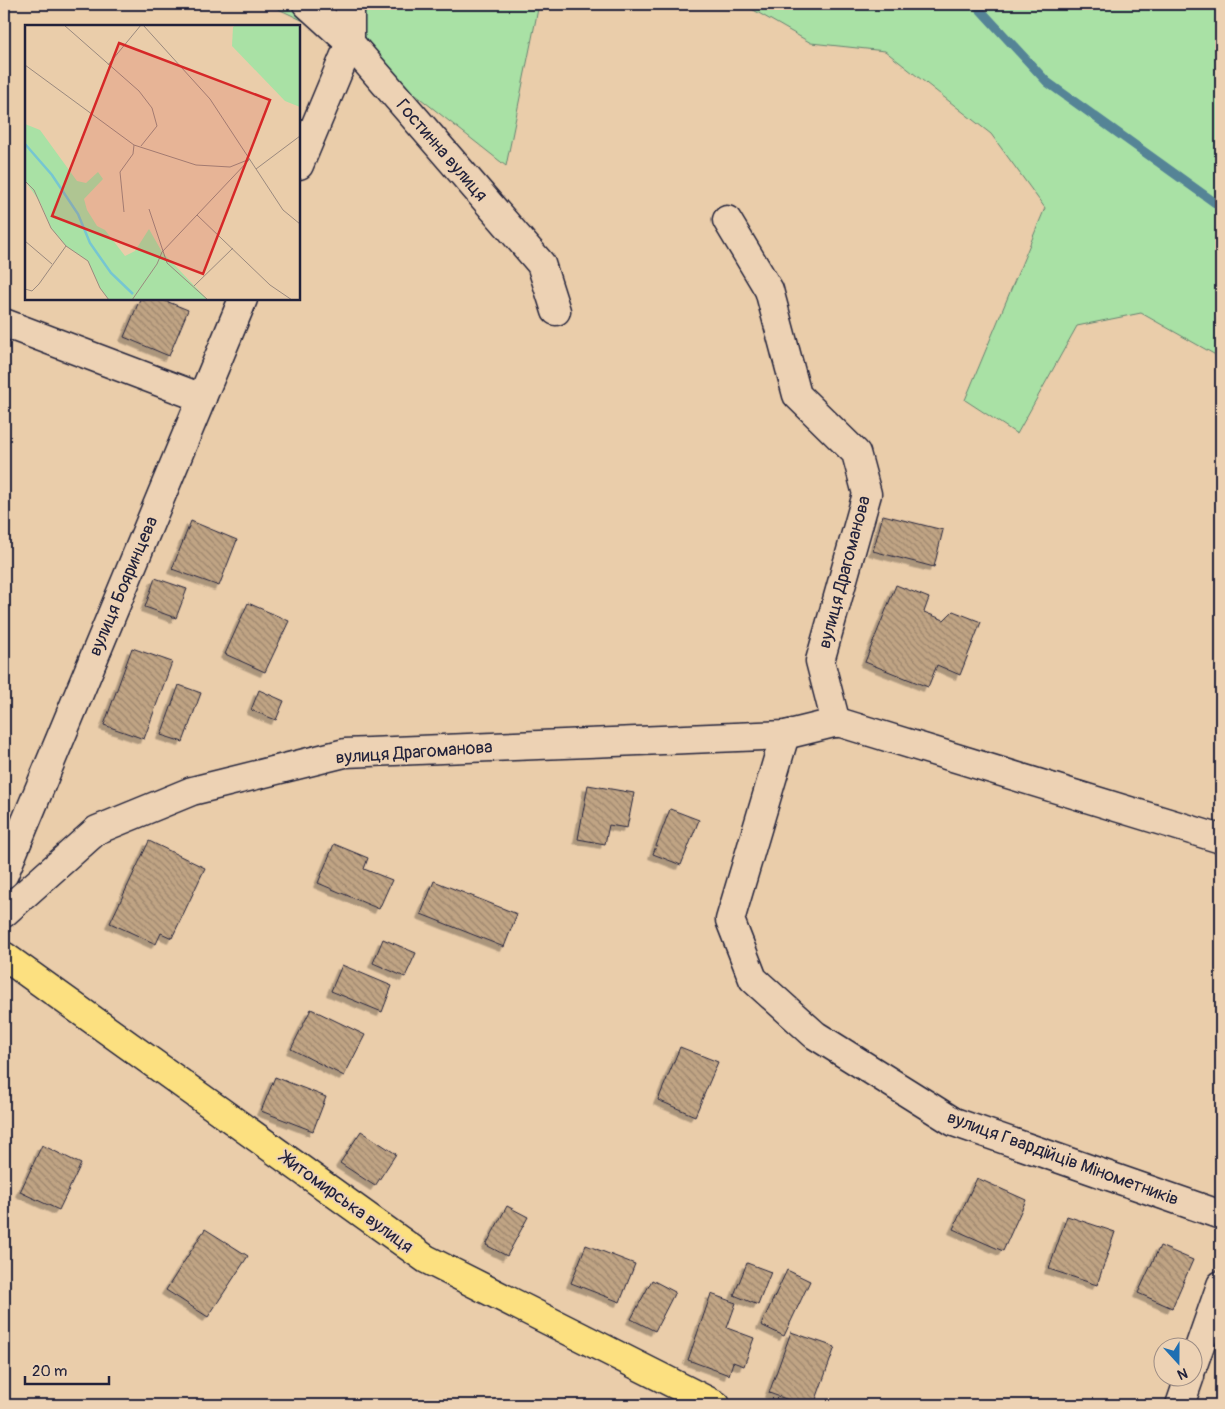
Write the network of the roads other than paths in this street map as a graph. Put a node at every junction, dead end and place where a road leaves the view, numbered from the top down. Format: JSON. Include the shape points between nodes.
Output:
{"nodes":[{"id":1,"x":307,"y":4,"type":"edge"},
{"id":2,"x":350,"y":4,"type":"edge"},
{"id":3,"x":350,"y":43,"type":"junction"},
{"id":4,"x":300,"y":163,"type":"edge"},
{"id":5,"x":727,"y":220,"type":"dead end"},
{"id":6,"x":243,"y":300,"type":"edge"},
{"id":7,"x":556,"y":311,"type":"dead end"},
{"id":8,"x":4,"y":323,"type":"edge"},
{"id":9,"x":202,"y":398,"type":"junction"},
{"id":10,"x":836,"y":723,"type":"junction"},
{"id":11,"x":785,"y":735,"type":"junction"},
{"id":12,"x":1221,"y":839,"type":"edge"},
{"id":13,"x":4,"y":874,"type":"edge"},
{"id":14,"x":4,"y":913,"type":"edge"},
{"id":15,"x":4,"y":956,"type":"edge"},
{"id":16,"x":1221,"y":1215,"type":"edge"},
{"id":17,"x":1221,"y":1285,"type":"edge"},
{"id":18,"x":1202,"y":1339,"type":"edge"},
{"id":19,"x":1187,"y":1386,"type":"edge"},
{"id":20,"x":716,"y":1405,"type":"edge"},
{"id":21,"x":1180,"y":1405,"type":"edge"}],
"edges":[{"from":1,"to":3,"type":"street","name":"Гостинна вулиця"},
{"from":2,"to":3,"type":"street"},
{"from":3,"to":4,"type":"street"},
{"from":3,"to":7,"type":"street","name":"Гостинна вулиця","via":[[540,264]]},
{"from":5,"to":10,"type":"street","name":"вулиця Драгоманова","via":[[769,290],[797,395],[856,453],[867,494],[820,661]]},
{"from":6,"to":9,"type":"street","name":"вулиця Бояринцева"},
{"from":8,"to":9,"type":"street"},
{"from":9,"to":13,"type":"street","name":"вулиця Бояринцева"},
{"from":10,"to":11,"type":"street","name":"вулиця Драгоманова"},
{"from":10,"to":12,"type":"street","name":"вулиця Драгоманова"},
{"from":11,"to":14,"type":"street","name":"вулиця Драгоманова","via":[[345,752],[192,791],[96,830]]},
{"from":11,"to":16,"type":"street","name":"вулиця Гвардійців Мінометників","via":[[730,920],[753,979],[815,1036],[954,1122]]},
{"from":15,"to":20,"type":"main road","name":"Житомирська вулиця","via":[[426,1260]]},
{"from":17,"to":18,"type":"street"},
{"from":19,"to":21,"type":"street"}]}
